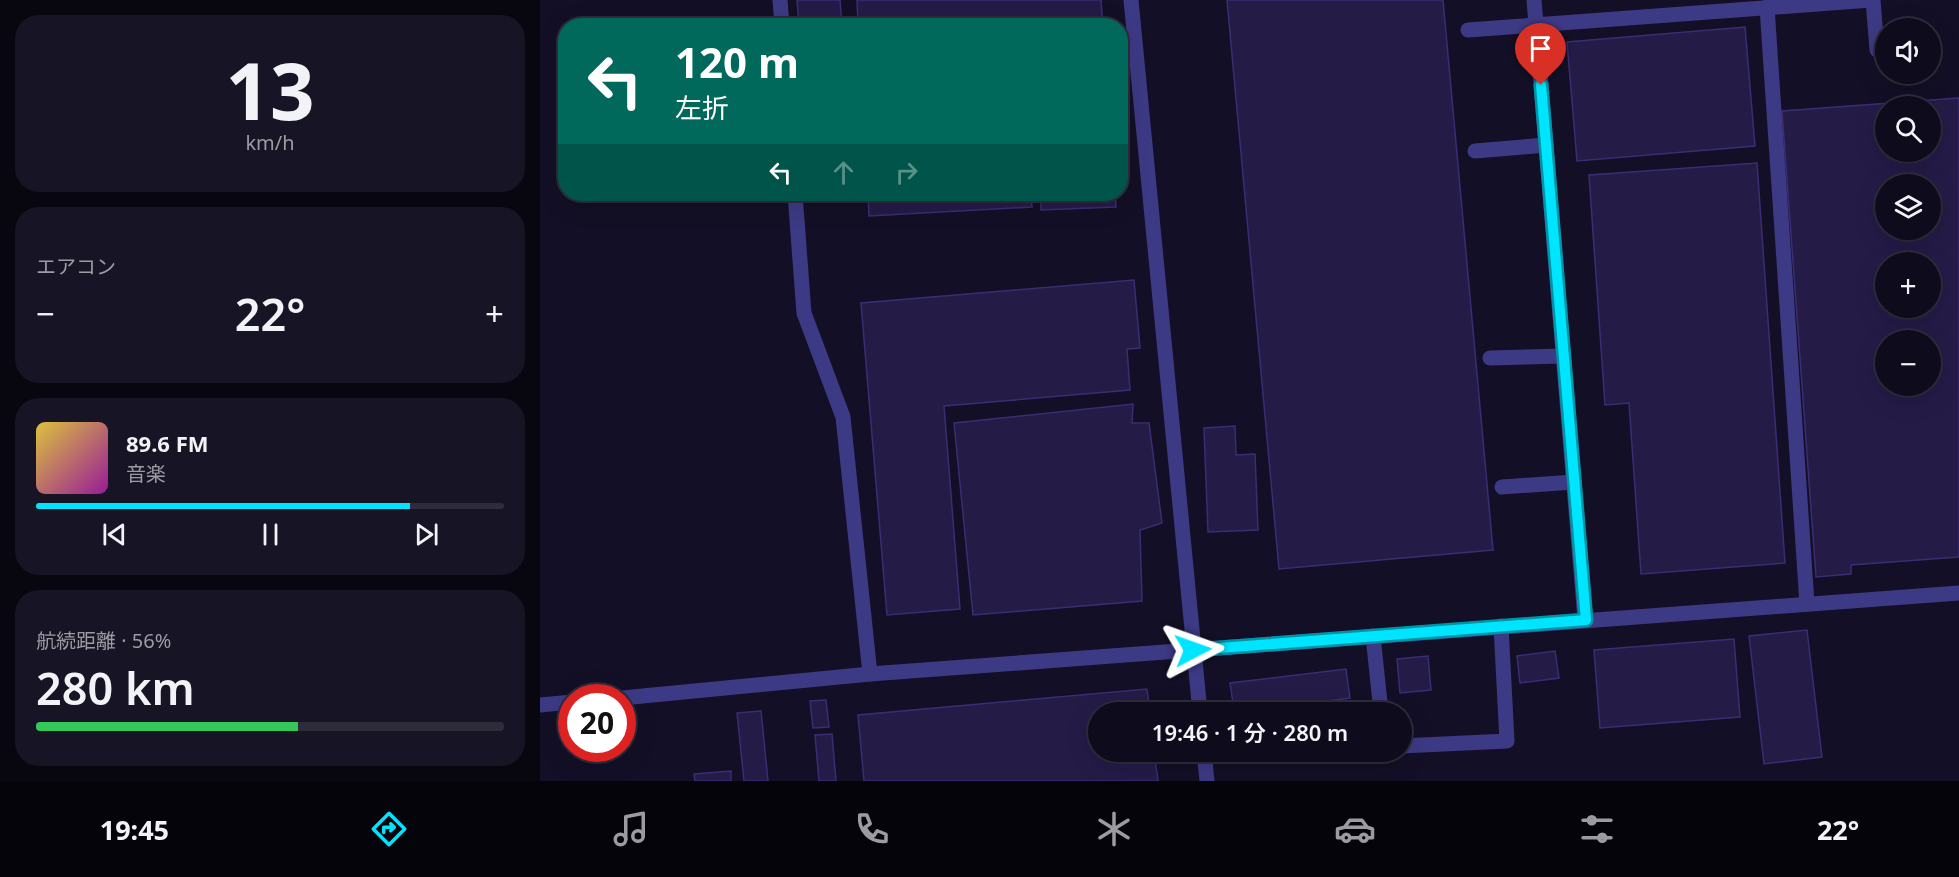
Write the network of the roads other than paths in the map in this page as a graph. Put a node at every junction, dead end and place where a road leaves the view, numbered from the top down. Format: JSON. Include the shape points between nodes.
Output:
{"nodes":[{"id":1,"x":780,"y":0,"type":"edge"},
{"id":2,"x":1131,"y":0,"type":"edge"},
{"id":3,"x":1534,"y":0,"type":"edge"},
{"id":4,"x":1872,"y":0,"type":"edge"},
{"id":5,"x":1767,"y":8,"type":"junction"},
{"id":6,"x":781,"y":18,"type":"edge"},
{"id":7,"x":1536,"y":24,"type":"junction"},
{"id":8,"x":1468,"y":30,"type":"dead end"},
{"id":9,"x":1875,"y":30,"type":"edge"},
{"id":10,"x":1546,"y":145,"type":"junction"},
{"id":11,"x":1475,"y":150,"type":"dead end"},
{"id":12,"x":796,"y":201,"type":"edge"},
{"id":13,"x":1563,"y":356,"type":"junction"},
{"id":14,"x":1490,"y":358,"type":"dead end"},
{"id":15,"x":1574,"y":482,"type":"junction"},
{"id":16,"x":1502,"y":487,"type":"dead end"},
{"id":17,"x":1959,"y":593,"type":"edge"},
{"id":18,"x":1807,"y":604,"type":"junction"},
{"id":19,"x":1586,"y":620,"type":"junction"},
{"id":20,"x":1501,"y":626,"type":"junction"},
{"id":21,"x":1373,"y":636,"type":"junction"},
{"id":22,"x":1193,"y":650,"type":"junction"},
{"id":23,"x":870,"y":674,"type":"junction"},
{"id":24,"x":636,"y":697,"type":"edge"},
{"id":25,"x":1199,"y":702,"type":"edge"},
{"id":26,"x":1380,"y":702,"type":"edge"},
{"id":27,"x":558,"y":703,"type":"edge"},
{"id":28,"x":540,"y":705,"type":"edge"},
{"id":29,"x":1412,"y":745,"type":"edge"},
{"id":30,"x":1205,"y":762,"type":"edge"},
{"id":31,"x":1207,"y":781,"type":"edge"}],
"edges":[{"from":1,"to":6,"type":"lane"},
{"from":2,"to":22,"type":"lane"},
{"from":3,"to":7,"type":"lane"},
{"from":4,"to":5,"type":"lane"},
{"from":4,"to":9,"type":"lane"},
{"from":5,"to":7,"type":"lane"},
{"from":5,"to":18,"type":"lane"},
{"from":7,"to":8,"type":"lane"},
{"from":7,"to":10,"type":"lane"},
{"from":10,"to":11,"type":"lane"},
{"from":10,"to":13,"type":"lane"},
{"from":12,"to":23,"type":"lane","via":[[804,313],[843,417]]},
{"from":13,"to":14,"type":"lane"},
{"from":13,"to":15,"type":"lane"},
{"from":15,"to":16,"type":"lane"},
{"from":15,"to":19,"type":"lane"},
{"from":17,"to":18,"type":"lane"},
{"from":18,"to":19,"type":"lane"},
{"from":19,"to":20,"type":"lane"},
{"from":20,"to":21,"type":"lane"},
{"from":20,"to":29,"type":"lane","via":[[1507,741]]},
{"from":21,"to":22,"type":"lane"},
{"from":21,"to":26,"type":"lane"},
{"from":22,"to":23,"type":"lane"},
{"from":22,"to":25,"type":"lane"},
{"from":23,"to":24,"type":"lane"},
{"from":27,"to":28,"type":"lane"},
{"from":30,"to":31,"type":"lane"}]}
